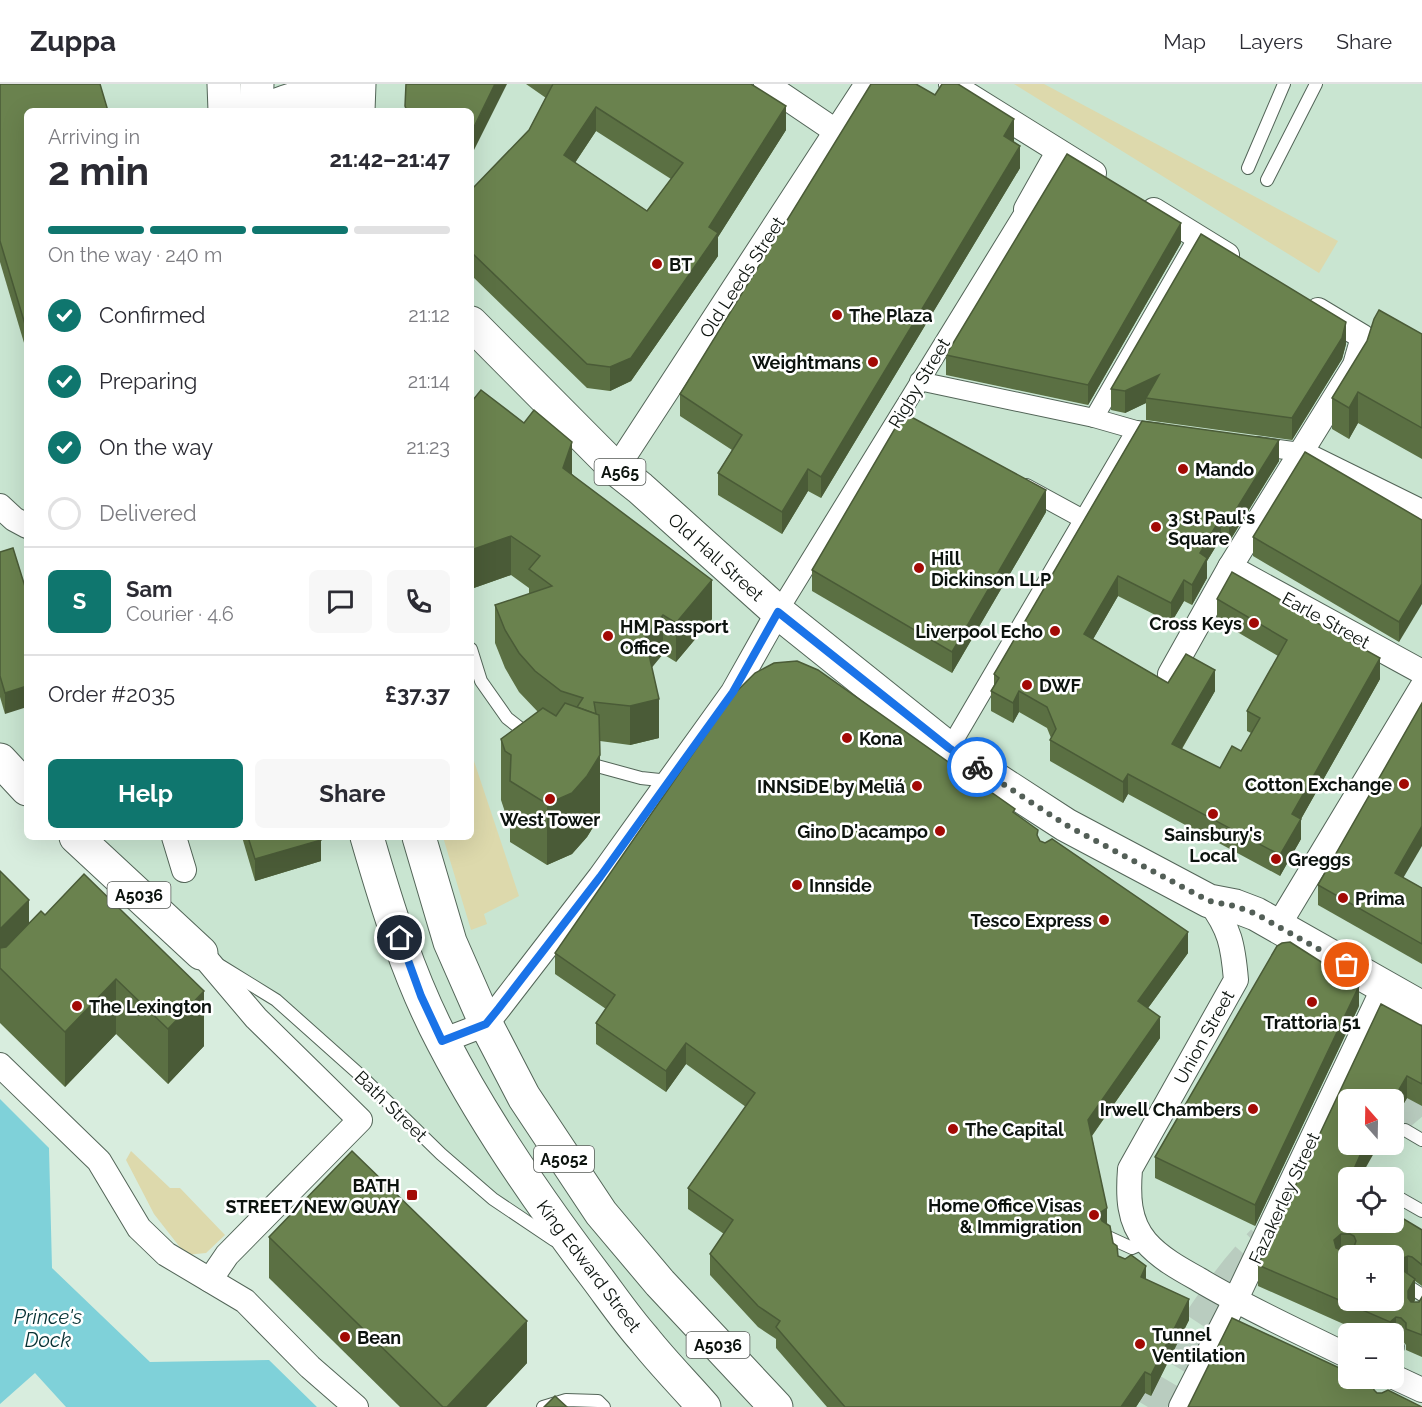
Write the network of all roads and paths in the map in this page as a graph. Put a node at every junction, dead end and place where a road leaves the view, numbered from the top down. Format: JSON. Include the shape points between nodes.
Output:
{"nodes":[{"id":1,"x":224,"y":84,"type":"edge"},
{"id":2,"x":257,"y":84,"type":"edge"},
{"id":3,"x":766,"y":84,"type":"edge"},
{"id":4,"x":867,"y":84,"type":"edge"},
{"id":5,"x":951,"y":84,"type":"edge"},
{"id":6,"x":1284,"y":84,"type":"edge"},
{"id":7,"x":1316,"y":84,"type":"edge"},
{"id":8,"x":333,"y":97,"type":"edge"},
{"id":9,"x":225,"y":108,"type":"edge"},
{"id":10,"x":256,"y":108,"type":"edge"},
{"id":11,"x":270,"y":108,"type":"edge"},
{"id":12,"x":837,"y":132,"type":"junction"},
{"id":13,"x":1058,"y":152,"type":"junction"},
{"id":14,"x":1248,"y":168,"type":"dead end"},
{"id":15,"x":1267,"y":180,"type":"dead end"},
{"id":16,"x":1108,"y":182,"type":"edge"},
{"id":17,"x":1138,"y":201,"type":"edge"},
{"id":18,"x":1026,"y":209,"type":"joint"},
{"id":19,"x":1198,"y":237,"type":"junction"},
{"id":20,"x":1246,"y":266,"type":"edge"},
{"id":21,"x":1294,"y":296,"type":"edge"},
{"id":22,"x":474,"y":326,"type":"edge"},
{"id":23,"x":920,"y":381,"type":"junction"},
{"id":24,"x":1094,"y":418,"type":"junction"},
{"id":25,"x":1136,"y":430,"type":"junction"},
{"id":26,"x":1183,"y":436,"type":"edge"},
{"id":27,"x":1242,"y":444,"type":"edge"},
{"id":28,"x":1300,"y":452,"type":"junction"},
{"id":29,"x":615,"y":469,"type":"junction"},
{"id":30,"x":1011,"y":480,"type":"edge"},
{"id":31,"x":0,"y":506,"type":"edge"},
{"id":32,"x":1422,"y":512,"type":"edge"},
{"id":33,"x":1083,"y":519,"type":"junction"},
{"id":34,"x":24,"y":524,"type":"edge"},
{"id":35,"x":1230,"y":567,"type":"junction"},
{"id":36,"x":778,"y":612,"type":"junction"},
{"id":37,"x":474,"y":659,"type":"edge"},
{"id":38,"x":1422,"y":672,"type":"edge"},
{"id":39,"x":1170,"y":674,"type":"dead end"},
{"id":40,"x":1422,"y":687,"type":"edge"},
{"id":41,"x":540,"y":743,"type":"edge"},
{"id":42,"x":949,"y":748,"type":"junction"},
{"id":43,"x":0,"y":760,"type":"edge"},
{"id":44,"x":578,"y":760,"type":"edge"},
{"id":45,"x":669,"y":781,"type":"junction"},
{"id":46,"x":24,"y":786,"type":"edge"},
{"id":47,"x":79,"y":840,"type":"edge"},
{"id":48,"x":175,"y":840,"type":"edge"},
{"id":49,"x":368,"y":840,"type":"edge"},
{"id":50,"x":420,"y":840,"type":"edge"},
{"id":51,"x":184,"y":870,"type":"dead end"},
{"id":52,"x":1209,"y":901,"type":"junction"},
{"id":53,"x":1278,"y":926,"type":"junction"},
{"id":54,"x":201,"y":953,"type":"junction"},
{"id":55,"x":1384,"y":987,"type":"junction"},
{"id":56,"x":1422,"y":1008,"type":"edge"},
{"id":57,"x":486,"y":1024,"type":"junction"},
{"id":58,"x":442,"y":1041,"type":"junction"},
{"id":59,"x":0,"y":1065,"type":"edge"},
{"id":60,"x":1405,"y":1130,"type":"dead end"},
{"id":61,"x":1422,"y":1140,"type":"edge"},
{"id":62,"x":1404,"y":1201,"type":"edge"},
{"id":63,"x":1422,"y":1211,"type":"edge"},
{"id":64,"x":1108,"y":1237,"type":"edge"},
{"id":65,"x":1139,"y":1245,"type":"junction"},
{"id":66,"x":583,"y":1259,"type":"junction"},
{"id":67,"x":1127,"y":1264,"type":"edge"},
{"id":68,"x":210,"y":1280,"type":"junction"},
{"id":69,"x":660,"y":1283,"type":"joint"},
{"id":70,"x":1408,"y":1286,"type":"edge"},
{"id":71,"x":1422,"y":1295,"type":"edge"},
{"id":72,"x":1235,"y":1301,"type":"junction"},
{"id":73,"x":643,"y":1339,"type":"joint"},
{"id":74,"x":1338,"y":1351,"type":"edge"},
{"id":75,"x":1404,"y":1377,"type":"edge"},
{"id":76,"x":1422,"y":1390,"type":"edge"},
{"id":77,"x":356,"y":1407,"type":"edge"},
{"id":78,"x":543,"y":1407,"type":"edge"},
{"id":79,"x":604,"y":1407,"type":"edge"},
{"id":80,"x":705,"y":1407,"type":"edge"},
{"id":81,"x":776,"y":1407,"type":"edge"},
{"id":82,"x":1181,"y":1407,"type":"edge"}],
"edges":[{"from":1,"to":9,"type":"main road"},
{"from":2,"to":10,"type":"main road"},
{"from":3,"to":12,"type":"street"},
{"from":4,"to":12,"type":"street","name":"Old Leeds Street"},
{"from":5,"to":13,"type":"street"},
{"from":6,"to":14,"type":"lane"},
{"from":7,"to":15,"type":"lane"},
{"from":8,"to":11,"type":"main road","via":[[284,101]]},
{"from":12,"to":29,"type":"street","name":"Old Leeds Street"},
{"from":13,"to":16,"type":"street"},
{"from":13,"to":18,"type":"street","name":"Rigby Street"},
{"from":17,"to":19,"type":"street"},
{"from":18,"to":23,"type":"street","name":"Rigby Street"},
{"from":19,"to":20,"type":"street"},
{"from":19,"to":24,"type":"street"},
{"from":21,"to":28,"type":"street","via":[[1363,337],[1359,367]]},
{"from":22,"to":29,"type":"main road","name":"Old Hall Street","number":"A565"},
{"from":23,"to":24,"type":"street"},
{"from":23,"to":36,"type":"street","name":"Rigby Street","via":[[903,421]]},
{"from":24,"to":25,"type":"street"},
{"from":25,"to":26,"type":"street"},
{"from":25,"to":33,"type":"street"},
{"from":27,"to":28,"type":"street"},
{"from":28,"to":32,"type":"street"},
{"from":28,"to":35,"type":"street"},
{"from":29,"to":36,"type":"main road","name":"Old Hall Street","number":"A565"},
{"from":30,"to":33,"type":"street"},
{"from":31,"to":34,"type":"street"},
{"from":33,"to":42,"type":"street"},
{"from":35,"to":38,"type":"street","name":"Earle Street"},
{"from":35,"to":39,"type":"street"},
{"from":36,"to":42,"type":"main road","name":"Old Hall Street","number":"A565"},
{"from":36,"to":45,"type":"street","via":[[733,692]]},
{"from":37,"to":41,"type":"lane","via":[[481,681],[507,718]]},
{"from":40,"to":53,"type":"street"},
{"from":42,"to":52,"type":"main road","name":"Old Hall Street","number":"A565","via":[[1064,829]]},
{"from":43,"to":46,"type":"main road"},
{"from":44,"to":45,"type":"lane","via":[[641,778]]},
{"from":45,"to":57,"type":"street"},
{"from":47,"to":54,"type":"main road","name":"Bath Street","number":"A5036"},
{"from":48,"to":51,"type":"street"},
{"from":49,"to":58,"type":"main road","name":"King Edward Street","number":"A5052","via":[[410,966]]},
{"from":50,"to":57,"type":"main road","number":"A5052","via":[[450,942]]},
{"from":52,"to":53,"type":"main road","name":"Old Hall Street","number":"A565","via":[[1235,906]]},
{"from":52,"to":65,"type":"street","name":"Union Street","via":[[1224,921],[1234,951],[1236,980],[1131,1168],[1128,1191]]},
{"from":53,"to":55,"type":"main road","name":"Old Hall Street","number":"A565"},
{"from":54,"to":66,"type":"lane","name":"Bath Street","via":[[276,1000],[493,1199]]},
{"from":54,"to":68,"type":"street","name":"Bath Street","number":"A5036","via":[[256,1018],[360,1120],[227,1255]]},
{"from":55,"to":56,"type":"main road","name":"Old Hall Street","number":"A565"},
{"from":55,"to":72,"type":"street","name":"Fazakerley Street"},
{"from":57,"to":58,"type":"street"},
{"from":57,"to":69,"type":"main road","number":"A5052","via":[[524,1097],[582,1186]]},
{"from":58,"to":66,"type":"main road","name":"King Edward Street","number":"A5052","via":[[530,1187]]},
{"from":59,"to":68,"type":"street","via":[[99,1161],[139,1228],[166,1254]]},
{"from":60,"to":61,"type":"lane"},
{"from":62,"to":63,"type":"lane"},
{"from":64,"to":65,"type":"lane"},
{"from":65,"to":67,"type":"lane"},
{"from":65,"to":72,"type":"street"},
{"from":66,"to":73,"type":"main road","name":"King Edward Street","number":"A5052"},
{"from":68,"to":77,"type":"street","via":[[245,1301]]},
{"from":69,"to":81,"type":"main road","number":"A5036"},
{"from":70,"to":71,"type":"lane"},
{"from":72,"to":74,"type":"street"},
{"from":72,"to":82,"type":"street","name":"Fazakerley Street"},
{"from":73,"to":80,"type":"main road","number":"A5036"},
{"from":75,"to":76,"type":"street"},
{"from":78,"to":79,"type":"lane","via":[[566,1400],[598,1401]]}]}
